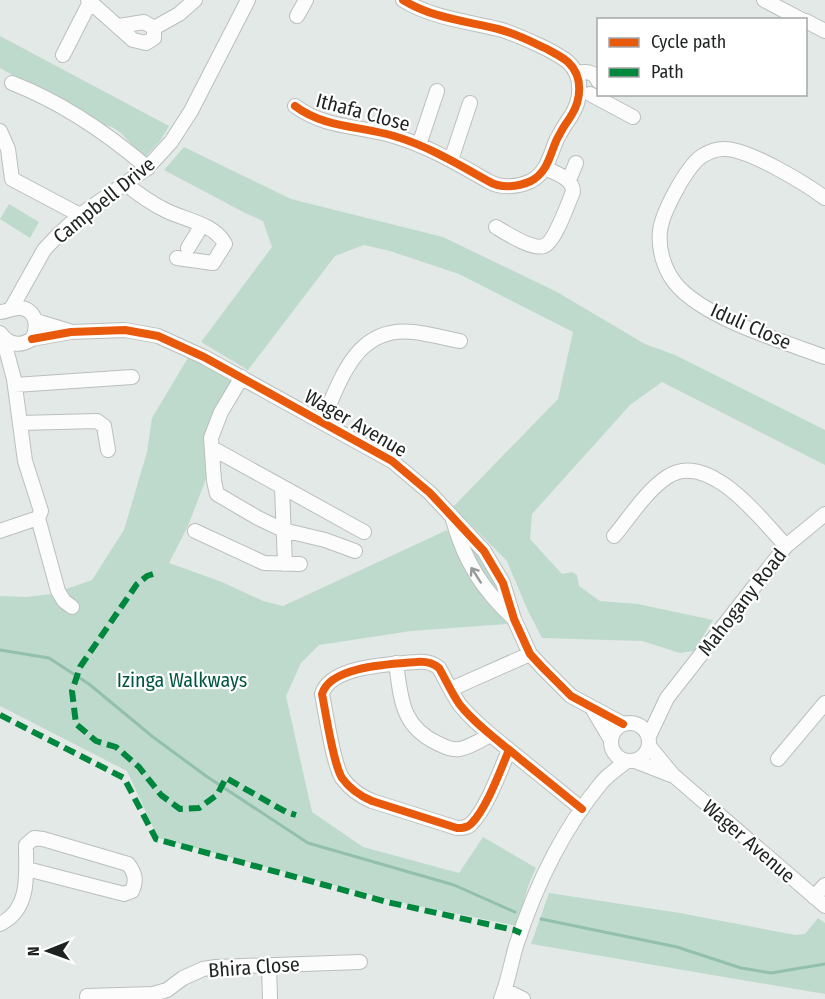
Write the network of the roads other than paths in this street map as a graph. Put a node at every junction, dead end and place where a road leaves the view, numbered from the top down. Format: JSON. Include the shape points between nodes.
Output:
{"nodes":[{"id":1,"x":195,"y":0,"type":"edge"},
{"id":2,"x":248,"y":0,"type":"edge"},
{"id":3,"x":306,"y":0,"type":"edge"},
{"id":4,"x":403,"y":0,"type":"edge"},
{"id":5,"x":764,"y":0,"type":"edge"},
{"id":6,"x":89,"y":1,"type":"edge"},
{"id":7,"x":297,"y":16,"type":"dead end"},
{"id":8,"x":800,"y":18,"type":"edge"},
{"id":9,"x":807,"y":22,"type":"edge"},
{"id":10,"x":119,"y":26,"type":"junction"},
{"id":11,"x":154,"y":28,"type":"junction"},
{"id":12,"x":825,"y":31,"type":"edge"},
{"id":13,"x":63,"y":55,"type":"dead end"},
{"id":14,"x":576,"y":73,"type":"junction"},
{"id":15,"x":12,"y":83,"type":"dead end"},
{"id":16,"x":592,"y":89,"type":"edge"},
{"id":17,"x":437,"y":91,"type":"dead end"},
{"id":18,"x":602,"y":96,"type":"edge"},
{"id":19,"x":470,"y":104,"type":"dead end"},
{"id":20,"x":295,"y":106,"type":"dead end"},
{"id":21,"x":633,"y":117,"type":"dead end"},
{"id":22,"x":0,"y":130,"type":"edge"},
{"id":23,"x":419,"y":145,"type":"junction"},
{"id":24,"x":452,"y":160,"type":"junction"},
{"id":25,"x":576,"y":163,"type":"dead end"},
{"id":26,"x":148,"y":168,"type":"junction"},
{"id":27,"x":545,"y":168,"type":"junction"},
{"id":28,"x":569,"y":180,"type":"junction"},
{"id":29,"x":6,"y":182,"type":"edge"},
{"id":30,"x":126,"y":184,"type":"junction"},
{"id":31,"x":825,"y":198,"type":"edge"},
{"id":32,"x":80,"y":215,"type":"junction"},
{"id":33,"x":202,"y":225,"type":"junction"},
{"id":34,"x":496,"y":227,"type":"dead end"},
{"id":35,"x":188,"y":248,"type":"dead end"},
{"id":36,"x":177,"y":258,"type":"dead end"},
{"id":37,"x":31,"y":274,"type":"junction"},
{"id":38,"x":4,"y":313,"type":"edge"},
{"id":39,"x":33,"y":316,"type":"junction"},
{"id":40,"x":72,"y":332,"type":"junction"},
{"id":41,"x":1,"y":333,"type":"edge"},
{"id":42,"x":29,"y":340,"type":"junction"},
{"id":43,"x":460,"y":341,"type":"dead end"},
{"id":44,"x":825,"y":357,"type":"edge"},
{"id":45,"x":132,"y":377,"type":"dead end"},
{"id":46,"x":242,"y":378,"type":"junction"},
{"id":47,"x":15,"y":382,"type":"junction"},
{"id":48,"x":322,"y":421,"type":"junction"},
{"id":49,"x":20,"y":423,"type":"junction"},
{"id":50,"x":212,"y":448,"type":"junction"},
{"id":51,"x":108,"y":450,"type":"dead end"},
{"id":52,"x":282,"y":488,"type":"junction"},
{"id":53,"x":40,"y":514,"type":"junction"},
{"id":54,"x":825,"y":514,"type":"edge"},
{"id":55,"x":452,"y":518,"type":"junction"},
{"id":56,"x":283,"y":530,"type":"junction"},
{"id":57,"x":0,"y":531,"type":"edge"},
{"id":58,"x":195,"y":531,"type":"dead end"},
{"id":59,"x":364,"y":532,"type":"dead end"},
{"id":60,"x":614,"y":536,"type":"dead end"},
{"id":61,"x":786,"y":546,"type":"junction"},
{"id":62,"x":355,"y":551,"type":"dead end"},
{"id":63,"x":285,"y":564,"type":"junction"},
{"id":64,"x":300,"y":564,"type":"dead end"},
{"id":65,"x":72,"y":608,"type":"dead end"},
{"id":66,"x":514,"y":619,"type":"junction"},
{"id":67,"x":530,"y":654,"type":"junction"},
{"id":68,"x":396,"y":663,"type":"junction"},
{"id":69,"x":451,"y":689,"type":"junction"},
{"id":70,"x":667,"y":698,"type":"junction"},
{"id":71,"x":825,"y":703,"type":"edge"},
{"id":72,"x":592,"y":708,"type":"junction"},
{"id":73,"x":629,"y":723,"type":"junction"},
{"id":74,"x":490,"y":735,"type":"junction"},
{"id":75,"x":649,"y":741,"type":"junction"},
{"id":76,"x":612,"y":746,"type":"junction"},
{"id":77,"x":509,"y":750,"type":"junction"},
{"id":78,"x":778,"y":759,"type":"dead end"},
{"id":79,"x":631,"y":761,"type":"junction"},
{"id":80,"x":673,"y":776,"type":"junction"},
{"id":81,"x":603,"y":781,"type":"junction"},
{"id":82,"x":582,"y":809,"type":"junction"},
{"id":83,"x":27,"y":869,"type":"junction"},
{"id":84,"x":825,"y":885,"type":"edge"},
{"id":85,"x":820,"y":902,"type":"edge"},
{"id":86,"x":0,"y":924,"type":"edge"},
{"id":87,"x":360,"y":962,"type":"dead end"},
{"id":88,"x":269,"y":965,"type":"junction"},
{"id":89,"x":503,"y":995,"type":"edge"},
{"id":90,"x":87,"y":996,"type":"dead end"},
{"id":91,"x":113,"y":997,"type":"edge"},
{"id":92,"x":153,"y":997,"type":"edge"},
{"id":93,"x":270,"y":999,"type":"edge"},
{"id":94,"x":522,"y":999,"type":"edge"}],
"edges":[{"from":1,"to":11,"type":"street"},
{"from":2,"to":26,"type":"street","name":"Campbell Drive","via":[[182,126]]},
{"from":3,"to":7,"type":"street"},
{"from":4,"to":14,"type":"street","via":[[433,14],[526,40],[562,58]]},
{"from":5,"to":8,"type":"street"},
{"from":6,"to":10,"type":"street"},
{"from":6,"to":13,"type":"street"},
{"from":9,"to":12,"type":"street"},
{"from":10,"to":11,"type":"street","via":[[144,22]]},
{"from":10,"to":11,"type":"street","via":[[140,43],[154,38]]},
{"from":14,"to":16,"type":"street"},
{"from":14,"to":16,"type":"street","via":[[597,77]]},
{"from":15,"to":26,"type":"street","via":[[89,124]]},
{"from":16,"to":27,"type":"street","via":[[558,136]]},
{"from":17,"to":23,"type":"street"},
{"from":18,"to":21,"type":"street"},
{"from":19,"to":24,"type":"street"},
{"from":20,"to":23,"type":"street","name":"Ithafa Close","via":[[322,121],[393,135]]},
{"from":22,"to":29,"type":"street","via":[[8,149]]},
{"from":23,"to":24,"type":"street","name":"Ithafa Close"},
{"from":24,"to":27,"type":"street","name":"Ithafa Close","via":[[501,186],[521,185]]},
{"from":25,"to":28,"type":"street"},
{"from":26,"to":30,"type":"street","name":"Campbell Drive"},
{"from":27,"to":28,"type":"street"},
{"from":28,"to":34,"type":"street","via":[[573,192],[544,246],[520,241]]},
{"from":29,"to":32,"type":"street"},
{"from":30,"to":32,"type":"street","name":"Campbell Drive"},
{"from":30,"to":33,"type":"street","via":[[167,212]]},
{"from":31,"to":44,"type":"street","name":"Iduli Close","via":[[744,153],[723,149],[702,156],[692,166],[665,214],[660,237],[666,270],[690,298],[736,324]]},
{"from":32,"to":37,"type":"street","name":"Campbell Drive","via":[[44,250]]},
{"from":33,"to":35,"type":"street"},
{"from":33,"to":36,"type":"street","via":[[225,242],[219,256],[210,263]]},
{"from":37,"to":38,"type":"street","name":"Campbell Drive"},
{"from":37,"to":39,"type":"street","via":[[28,295]]},
{"from":38,"to":39,"type":"street","via":[[21,308]]},
{"from":39,"to":40,"type":"street"},
{"from":39,"to":42,"type":"street","via":[[36,330]]},
{"from":40,"to":42,"type":"street"},
{"from":40,"to":46,"type":"street","name":"Wager Avenue","via":[[125,330],[158,336]]},
{"from":41,"to":42,"type":"street","via":[[14,344]]},
{"from":41,"to":47,"type":"street"},
{"from":42,"to":47,"type":"street"},
{"from":43,"to":48,"type":"street","via":[[414,332],[386,333],[374,338],[359,349]]},
{"from":45,"to":47,"type":"street"},
{"from":46,"to":48,"type":"street","name":"Wager Avenue"},
{"from":46,"to":50,"type":"street","via":[[215,424]]},
{"from":47,"to":49,"type":"street"},
{"from":48,"to":55,"type":"street","name":"Wager Avenue","via":[[405,471]]},
{"from":49,"to":51,"type":"street","via":[[97,421],[104,426]]},
{"from":49,"to":53,"type":"street"},
{"from":50,"to":52,"type":"street"},
{"from":50,"to":56,"type":"street","via":[[217,494]]},
{"from":52,"to":56,"type":"street"},
{"from":52,"to":59,"type":"street"},
{"from":53,"to":57,"type":"street"},
{"from":53,"to":65,"type":"street","via":[[58,591]]},
{"from":54,"to":61,"type":"street","name":"Mahogany Road"},
{"from":66,"to":55,"type":"street","name":"Wager Avenue","one_way":true,"via":[[472,570]]},
{"from":55,"to":66,"type":"street","name":"Wager Avenue","via":[[491,561],[503,583]]},
{"from":56,"to":62,"type":"street"},
{"from":56,"to":63,"type":"street"},
{"from":58,"to":63,"type":"street","via":[[264,563]]},
{"from":60,"to":61,"type":"street","via":[[667,477],[694,470],[712,477],[739,497]]},
{"from":61,"to":70,"type":"street","name":"Mahogany Road"},
{"from":63,"to":64,"type":"street"},
{"from":66,"to":67,"type":"street","name":"Wager Avenue"},
{"from":67,"to":69,"type":"street"},
{"from":67,"to":72,"type":"street","name":"Wager Avenue","via":[[571,696]]},
{"from":68,"to":69,"type":"street","via":[[435,664]]},
{"from":68,"to":74,"type":"street","via":[[404,710],[425,737],[456,749]]},
{"from":68,"to":77,"type":"street","via":[[336,677],[327,683],[322,694],[338,770],[360,796],[464,828],[470,825],[492,789]]},
{"from":69,"to":74,"type":"street","via":[[459,704]]},
{"from":70,"to":73,"type":"street","name":"Mahogany Road"},
{"from":70,"to":75,"type":"street","name":"Mahogany Road"},
{"from":71,"to":78,"type":"street"},
{"from":72,"to":73,"type":"street","name":"Wager Avenue"},
{"from":72,"to":76,"type":"street","name":"Wager Avenue"},
{"from":73,"to":75,"type":"street","via":[[646,730]]},
{"from":73,"to":76,"type":"street","via":[[614,731]]},
{"from":74,"to":77,"type":"street"},
{"from":75,"to":79,"type":"street","via":[[645,755]]},
{"from":75,"to":80,"type":"street","name":"Wager Avenue"},
{"from":76,"to":79,"type":"street","via":[[620,759]]},
{"from":76,"to":81,"type":"street"},
{"from":77,"to":82,"type":"street"},
{"from":79,"to":80,"type":"street","name":"Wager Avenue"},
{"from":79,"to":81,"type":"street"},
{"from":80,"to":85,"type":"street","name":"Wager Avenue"},
{"from":81,"to":82,"type":"street"},
{"from":82,"to":89,"type":"street","via":[[543,874]]},
{"from":83,"to":83,"type":"street","via":[[27,845],[34,838],[43,839],[128,864],[135,873],[135,884],[132,891],[124,894]]},
{"from":83,"to":86,"type":"street","via":[[20,908]]},
{"from":84,"to":85,"type":"street"},
{"from":87,"to":88,"type":"street","name":"Bhira Close"},
{"from":88,"to":92,"type":"street","name":"Bhira Close","via":[[203,969]]},
{"from":88,"to":93,"type":"street"},
{"from":89,"to":94,"type":"street"},
{"from":90,"to":91,"type":"street","name":"Bhira Close"},
{"from":91,"to":92,"type":"street","name":"Bhira Close"}]}
